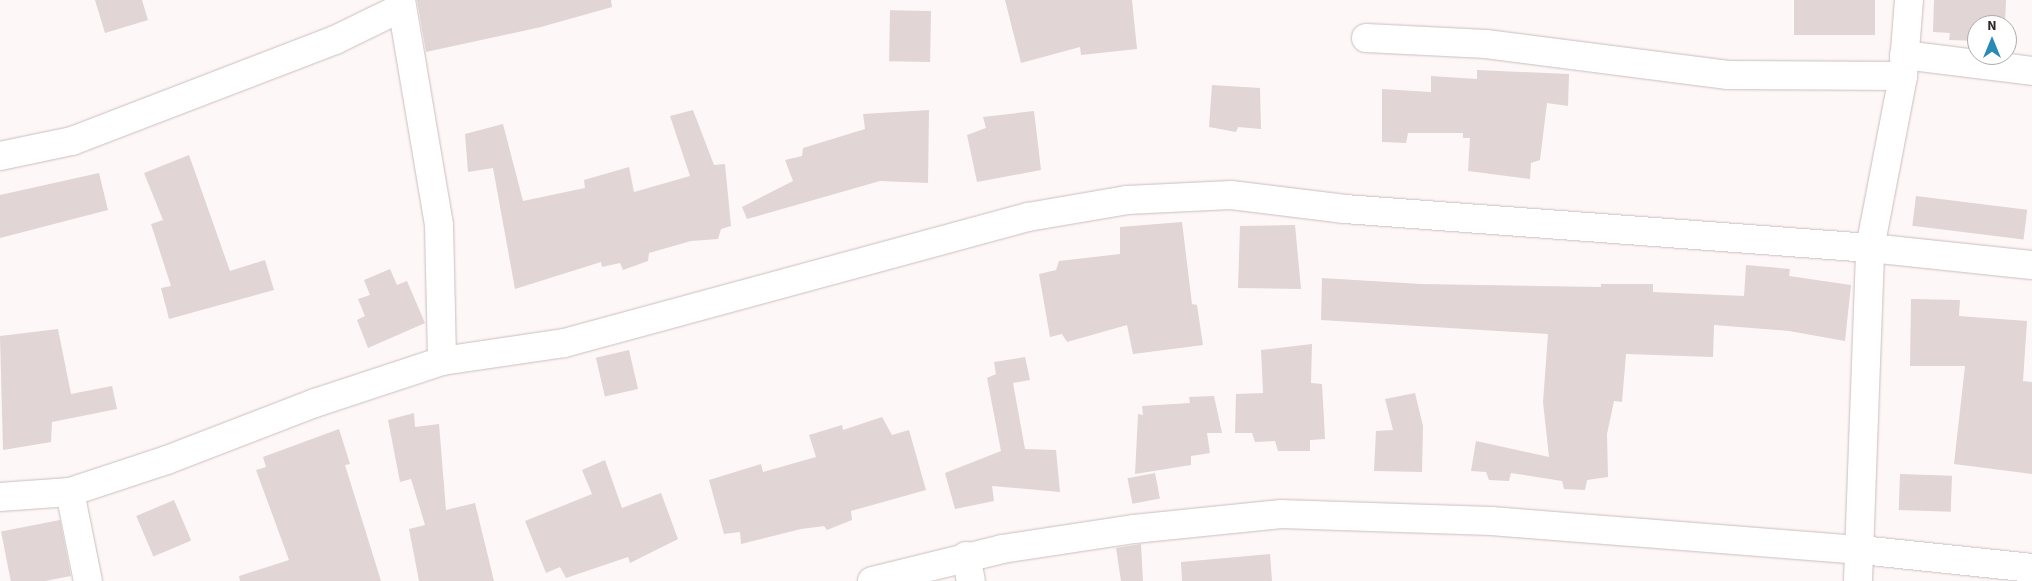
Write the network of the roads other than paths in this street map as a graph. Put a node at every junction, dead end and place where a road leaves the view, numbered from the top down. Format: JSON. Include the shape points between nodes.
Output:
{"nodes":[{"id":1,"x":1909,"y":0,"type":"edge"},
{"id":2,"x":401,"y":4,"type":"edge"},
{"id":3,"x":1366,"y":38,"type":"dead end"},
{"id":4,"x":1904,"y":66,"type":"junction"},
{"id":5,"x":2032,"y":71,"type":"edge"},
{"id":6,"x":0,"y":156,"type":"edge"},
{"id":7,"x":1870,"y":248,"type":"junction"},
{"id":8,"x":2032,"y":265,"type":"edge"},
{"id":9,"x":442,"y":361,"type":"junction"},
{"id":10,"x":70,"y":492,"type":"junction"},
{"id":11,"x":0,"y":497,"type":"edge"},
{"id":12,"x":1861,"y":550,"type":"junction"},
{"id":13,"x":968,"y":568,"type":"edge"},
{"id":14,"x":2032,"y":568,"type":"edge"},
{"id":15,"x":88,"y":581,"type":"edge"},
{"id":16,"x":872,"y":581,"type":"edge"},
{"id":17,"x":1858,"y":581,"type":"edge"}],
"edges":[{"from":1,"to":4,"type":"street"},
{"from":2,"to":6,"type":"street","via":[[335,40],[72,140]]},
{"from":2,"to":9,"type":"street","via":[[439,225]]},
{"from":3,"to":4,"type":"street","via":[[1486,44],[1728,75]]},
{"from":4,"to":5,"type":"street"},
{"from":4,"to":7,"type":"street"},
{"from":7,"to":8,"type":"street"},
{"from":7,"to":9,"type":"street","via":[[1344,209],[1231,195],[1127,200],[1028,217],[564,343]]},
{"from":7,"to":12,"type":"street"},
{"from":9,"to":10,"type":"street","via":[[315,402],[167,460]]},
{"from":10,"to":11,"type":"street"},
{"from":10,"to":15,"type":"street"},
{"from":12,"to":13,"type":"street","via":[[1491,521],[1281,514],[1134,529]]},
{"from":12,"to":14,"type":"street"},
{"from":12,"to":17,"type":"street"},
{"from":13,"to":16,"type":"street"}]}
